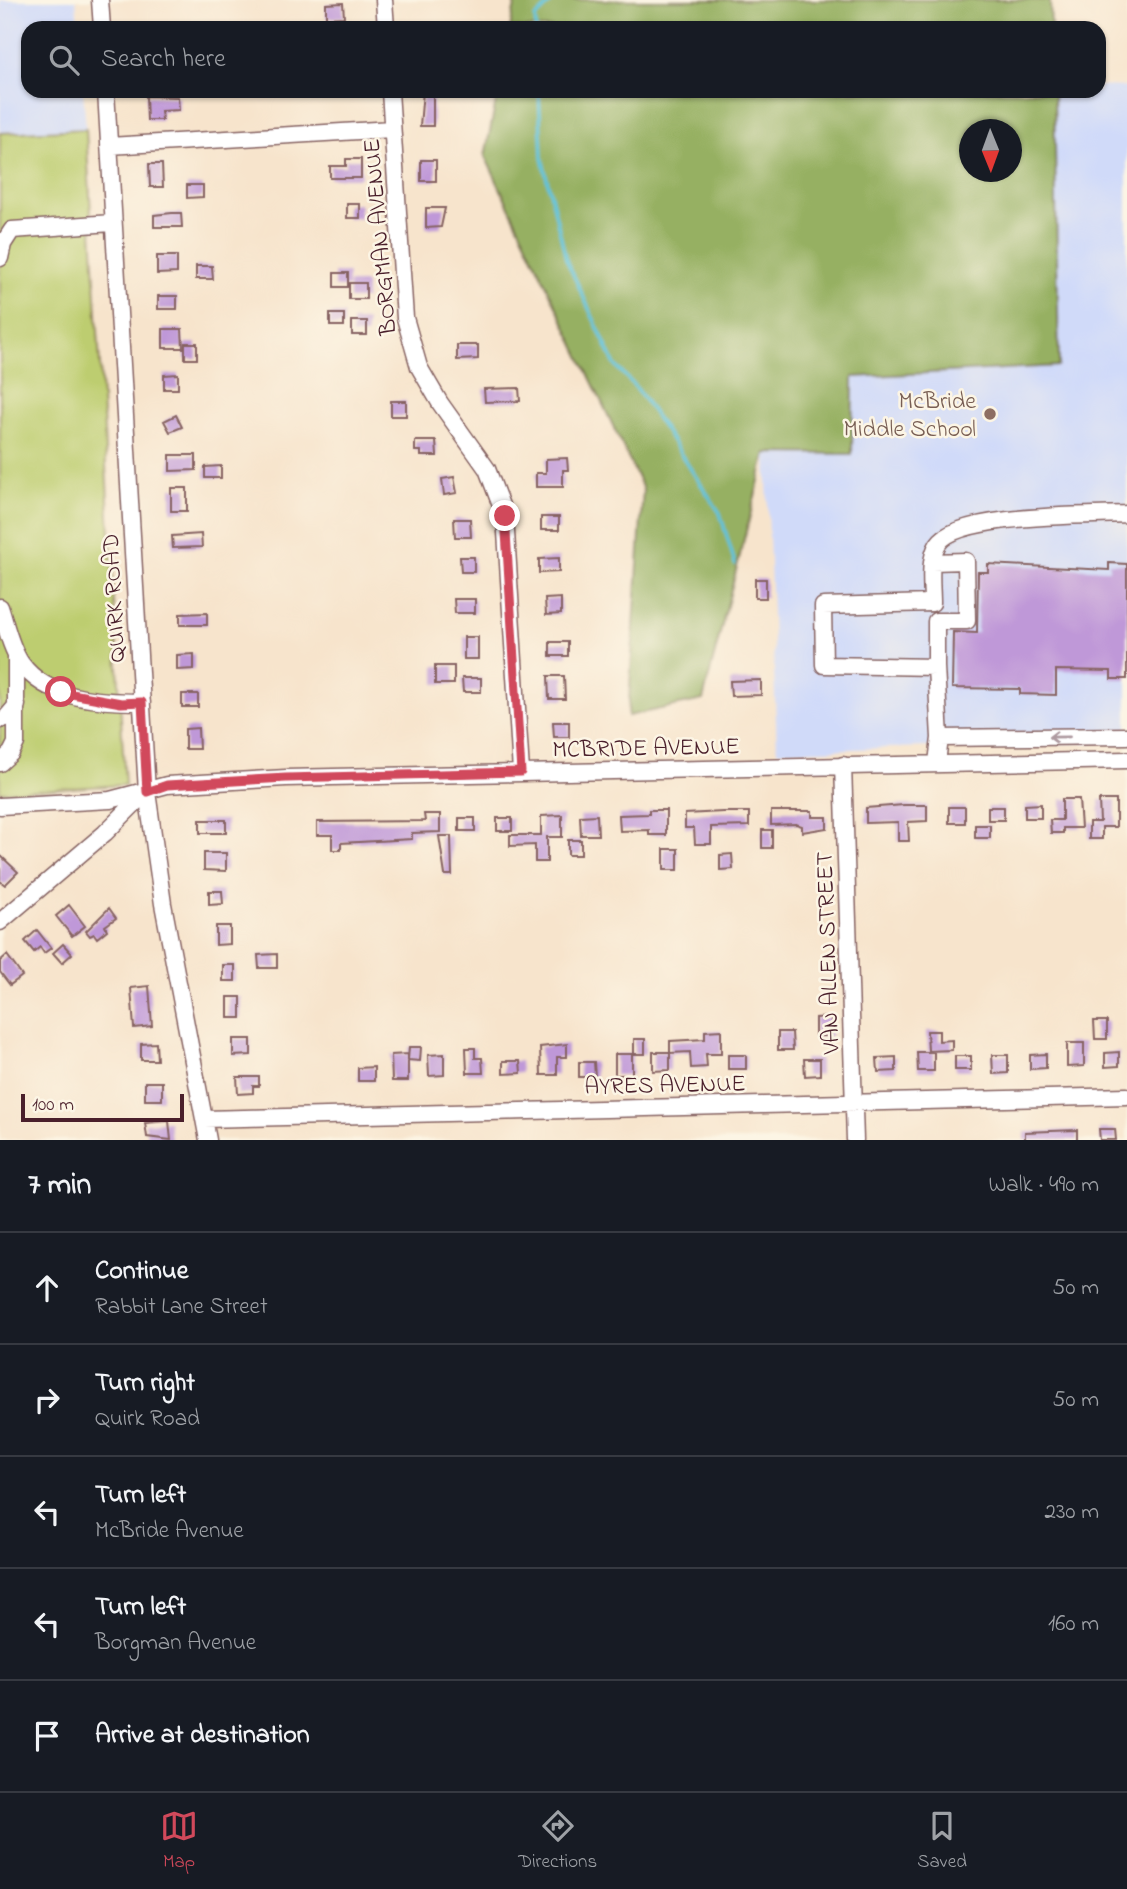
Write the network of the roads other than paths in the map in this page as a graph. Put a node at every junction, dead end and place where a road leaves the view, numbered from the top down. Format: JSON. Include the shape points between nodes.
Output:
{"nodes":[{"id":1,"x":100,"y":0,"type":"edge"},
{"id":2,"x":384,"y":0,"type":"edge"},
{"id":3,"x":102,"y":21,"type":"edge"},
{"id":4,"x":386,"y":21,"type":"edge"},
{"id":5,"x":106,"y":98,"type":"edge"},
{"id":6,"x":390,"y":98,"type":"edge"},
{"id":7,"x":392,"y":128,"type":"junction"},
{"id":8,"x":109,"y":146,"type":"junction"},
{"id":9,"x":112,"y":223,"type":"junction"},
{"id":10,"x":6,"y":230,"type":"edge"},
{"id":11,"x":0,"y":258,"type":"edge"},
{"id":12,"x":1127,"y":514,"type":"edge"},
{"id":13,"x":932,"y":562,"type":"junction"},
{"id":14,"x":0,"y":607,"type":"edge"},
{"id":15,"x":4,"y":636,"type":"edge"},
{"id":16,"x":16,"y":655,"type":"junction"},
{"id":17,"x":936,"y":667,"type":"junction"},
{"id":18,"x":8,"y":679,"type":"edge"},
{"id":19,"x":142,"y":702,"type":"junction"},
{"id":20,"x":17,"y":705,"type":"junction"},
{"id":21,"x":0,"y":720,"type":"edge"},
{"id":22,"x":1127,"y":736,"type":"edge"},
{"id":23,"x":940,"y":738,"type":"junction"},
{"id":24,"x":1127,"y":760,"type":"edge"},
{"id":25,"x":0,"y":763,"type":"edge"},
{"id":26,"x":937,"y":763,"type":"junction"},
{"id":27,"x":844,"y":765,"type":"junction"},
{"id":28,"x":521,"y":772,"type":"junction"},
{"id":29,"x":147,"y":792,"type":"junction"},
{"id":30,"x":0,"y":806,"type":"edge"},
{"id":31,"x":0,"y":922,"type":"edge"},
{"id":32,"x":1127,"y":1096,"type":"edge"},
{"id":33,"x":854,"y":1102,"type":"junction"},
{"id":34,"x":204,"y":1119,"type":"junction"},
{"id":35,"x":208,"y":1140,"type":"edge"},
{"id":36,"x":855,"y":1140,"type":"edge"}],
"edges":[{"from":1,"to":3,"type":"street"},
{"from":2,"to":4,"type":"street"},
{"from":5,"to":8,"type":"street","name":"QUIRK ROAD"},
{"from":6,"to":7,"type":"street","name":"BORGMAN AVENUE"},
{"from":7,"to":8,"type":"street"},
{"from":7,"to":28,"type":"street","name":"BORGMAN AVENUE","via":[[410,343],[431,390],[487,469],[505,516]]},
{"from":8,"to":9,"type":"street","name":"QUIRK ROAD"},
{"from":9,"to":10,"type":"street"},
{"from":9,"to":19,"type":"street","name":"QUIRK ROAD"},
{"from":10,"to":11,"type":"street"},
{"from":12,"to":13,"type":"street","via":[[966,526],[945,536]]},
{"from":13,"to":17,"type":"street","via":[[966,561],[967,621],[936,621]]},
{"from":13,"to":17,"type":"street","via":[[933,603],[823,606],[824,665]]},
{"from":14,"to":15,"type":"street"},
{"from":15,"to":16,"type":"street"},
{"from":16,"to":18,"type":"street"},
{"from":16,"to":19,"type":"street","via":[[30,674],[61,692],[121,703]]},
{"from":17,"to":23,"type":"street"},
{"from":18,"to":20,"type":"street"},
{"from":19,"to":29,"type":"street","name":"QUIRK ROAD"},
{"from":20,"to":21,"type":"street"},
{"from":20,"to":25,"type":"street","via":[[16,743]]},
{"from":22,"to":23,"type":"street","one_way":true},
{"from":23,"to":26,"type":"street"},
{"from":24,"to":26,"type":"street","name":"MCBRIDE AVENUE"},
{"from":26,"to":27,"type":"street","name":"MCBRIDE AVENUE"},
{"from":27,"to":28,"type":"street","name":"MCBRIDE AVENUE"},
{"from":27,"to":33,"type":"street","name":"VAN ALLEN STREET"},
{"from":28,"to":29,"type":"street","name":"MCBRIDE AVENUE","via":[[286,778],[167,785]]},
{"from":29,"to":30,"type":"street","name":"MCBRIDE AVENUE","via":[[110,800]]},
{"from":29,"to":31,"type":"street"},
{"from":29,"to":34,"type":"street","name":"QUIRK ROAD"},
{"from":32,"to":33,"type":"street","name":"AYRES AVENUE"},
{"from":33,"to":34,"type":"street","name":"AYRES AVENUE"},
{"from":33,"to":36,"type":"street","name":"VAN ALLEN STREET"},
{"from":34,"to":35,"type":"street","name":"QUIRK ROAD"}]}
